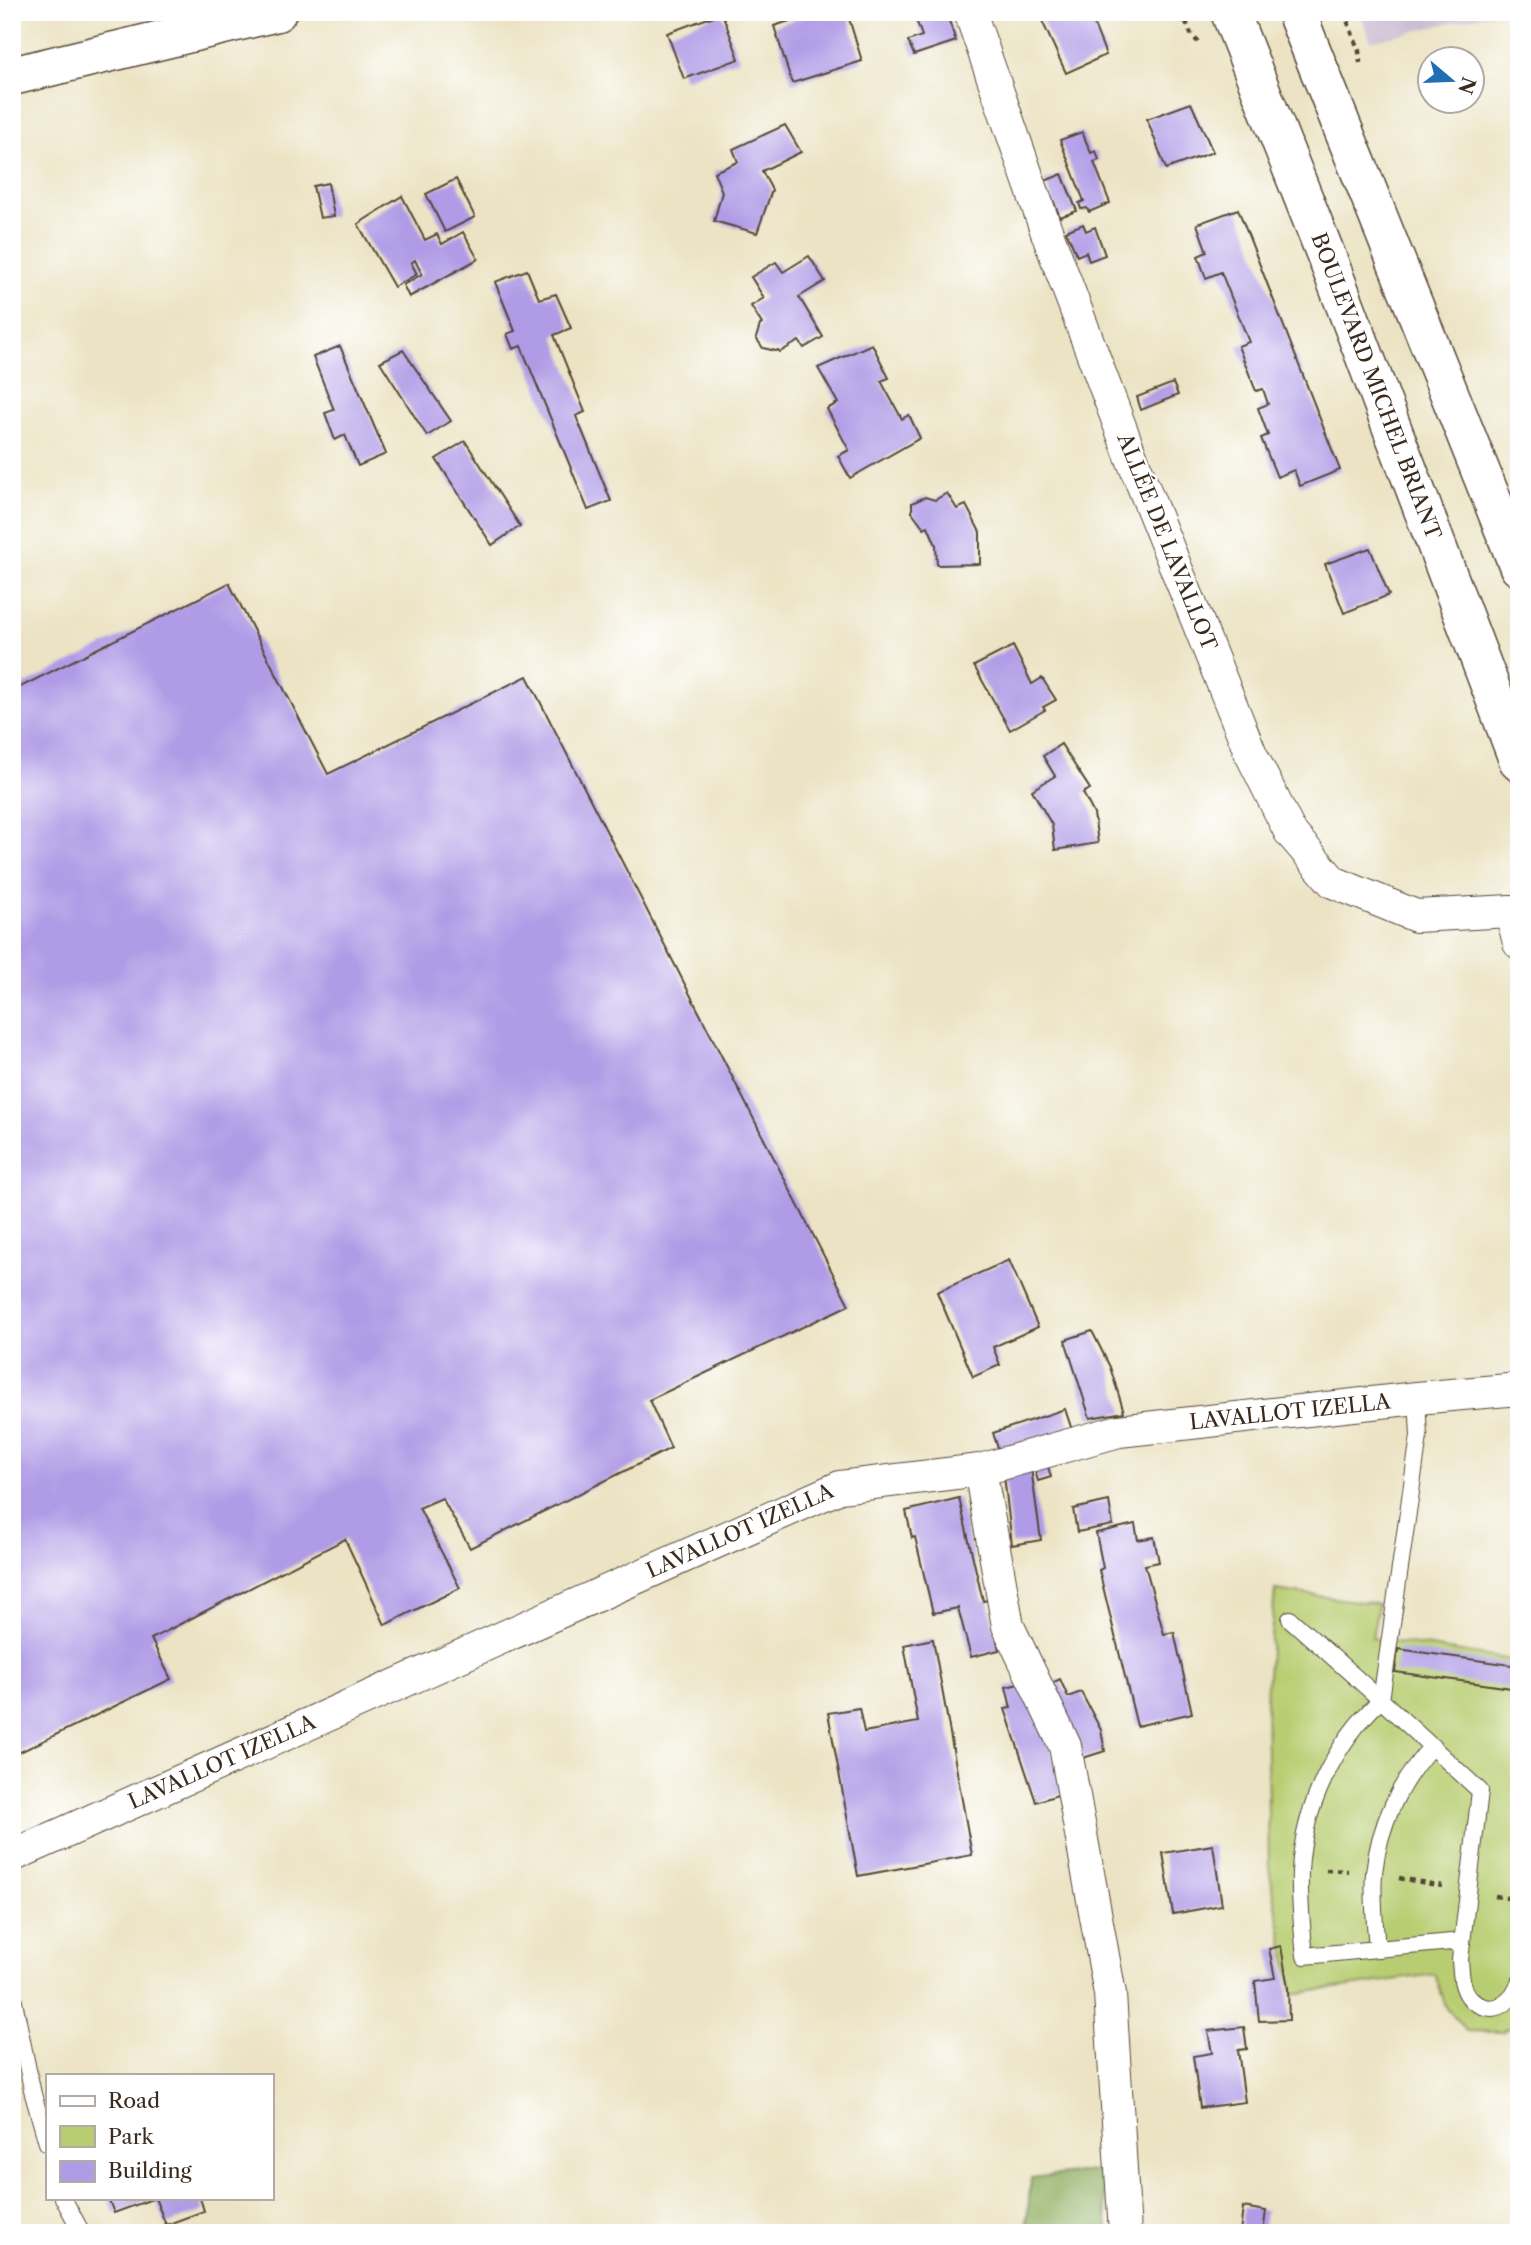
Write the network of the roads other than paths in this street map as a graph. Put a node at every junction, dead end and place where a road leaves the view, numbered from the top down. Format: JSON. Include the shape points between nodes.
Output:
{"nodes":[{"id":1,"x":277,"y":12,"type":"edge"},
{"id":2,"x":970,"y":12,"type":"edge"},
{"id":3,"x":1230,"y":12,"type":"edge"},
{"id":4,"x":1296,"y":12,"type":"edge"},
{"id":5,"x":12,"y":76,"type":"edge"},
{"id":6,"x":1519,"y":567,"type":"edge"},
{"id":7,"x":1519,"y":762,"type":"edge"},
{"id":8,"x":1515,"y":908,"type":"edge"},
{"id":9,"x":1519,"y":943,"type":"edge"},
{"id":10,"x":1519,"y":1389,"type":"edge"},
{"id":11,"x":1417,"y":1398,"type":"junction"},
{"id":12,"x":980,"y":1470,"type":"junction"},
{"id":13,"x":1290,"y":1619,"type":"dead end"},
{"id":14,"x":1381,"y":1700,"type":"junction"},
{"id":15,"x":1432,"y":1746,"type":"junction"},
{"id":16,"x":12,"y":1856,"type":"edge"},
{"id":17,"x":1462,"y":1941,"type":"junction"},
{"id":18,"x":1377,"y":1949,"type":"junction"},
{"id":19,"x":1519,"y":1983,"type":"edge"},
{"id":20,"x":12,"y":1992,"type":"edge"},
{"id":21,"x":46,"y":2140,"type":"edge"},
{"id":22,"x":64,"y":2200,"type":"edge"},
{"id":23,"x":82,"y":2233,"type":"edge"},
{"id":24,"x":1125,"y":2233,"type":"edge"}],
"edges":[{"from":1,"to":5,"type":"main road"},
{"from":2,"to":8,"type":"street","name":"ALLÉE DE LAVALLOT","via":[[1133,461],[1251,754],[1290,832],[1333,882],[1416,916]]},
{"from":3,"to":7,"type":"main road","name":"BOULEVARD MICHEL BRIANT"},
{"from":4,"to":6,"type":"main road"},
{"from":8,"to":9,"type":"street"},
{"from":10,"to":11,"type":"street","name":"LAVALLOT IZELLA"},
{"from":11,"to":12,"type":"street","name":"LAVALLOT IZELLA","via":[[1119,1431]]},
{"from":11,"to":14,"type":"lane","via":[[1419,1436]]},
{"from":12,"to":16,"type":"street","name":"LAVALLOT IZELLA","via":[[839,1487]]},
{"from":12,"to":24,"type":"street","via":[[1008,1626],[1065,1746],[1110,1994]]},
{"from":13,"to":14,"type":"lane"},
{"from":14,"to":15,"type":"lane"},
{"from":14,"to":18,"type":"lane","via":[[1356,1725],[1321,1788],[1304,1839],[1300,1869],[1305,1956]]},
{"from":15,"to":17,"type":"lane","via":[[1480,1791]]},
{"from":15,"to":18,"type":"lane","via":[[1399,1789],[1380,1841],[1374,1873]]},
{"from":17,"to":18,"type":"lane"},
{"from":17,"to":19,"type":"lane","via":[[1461,1977],[1470,2000],[1486,2008],[1504,2006]]},
{"from":20,"to":21,"type":"lane"},
{"from":22,"to":23,"type":"lane"}]}
